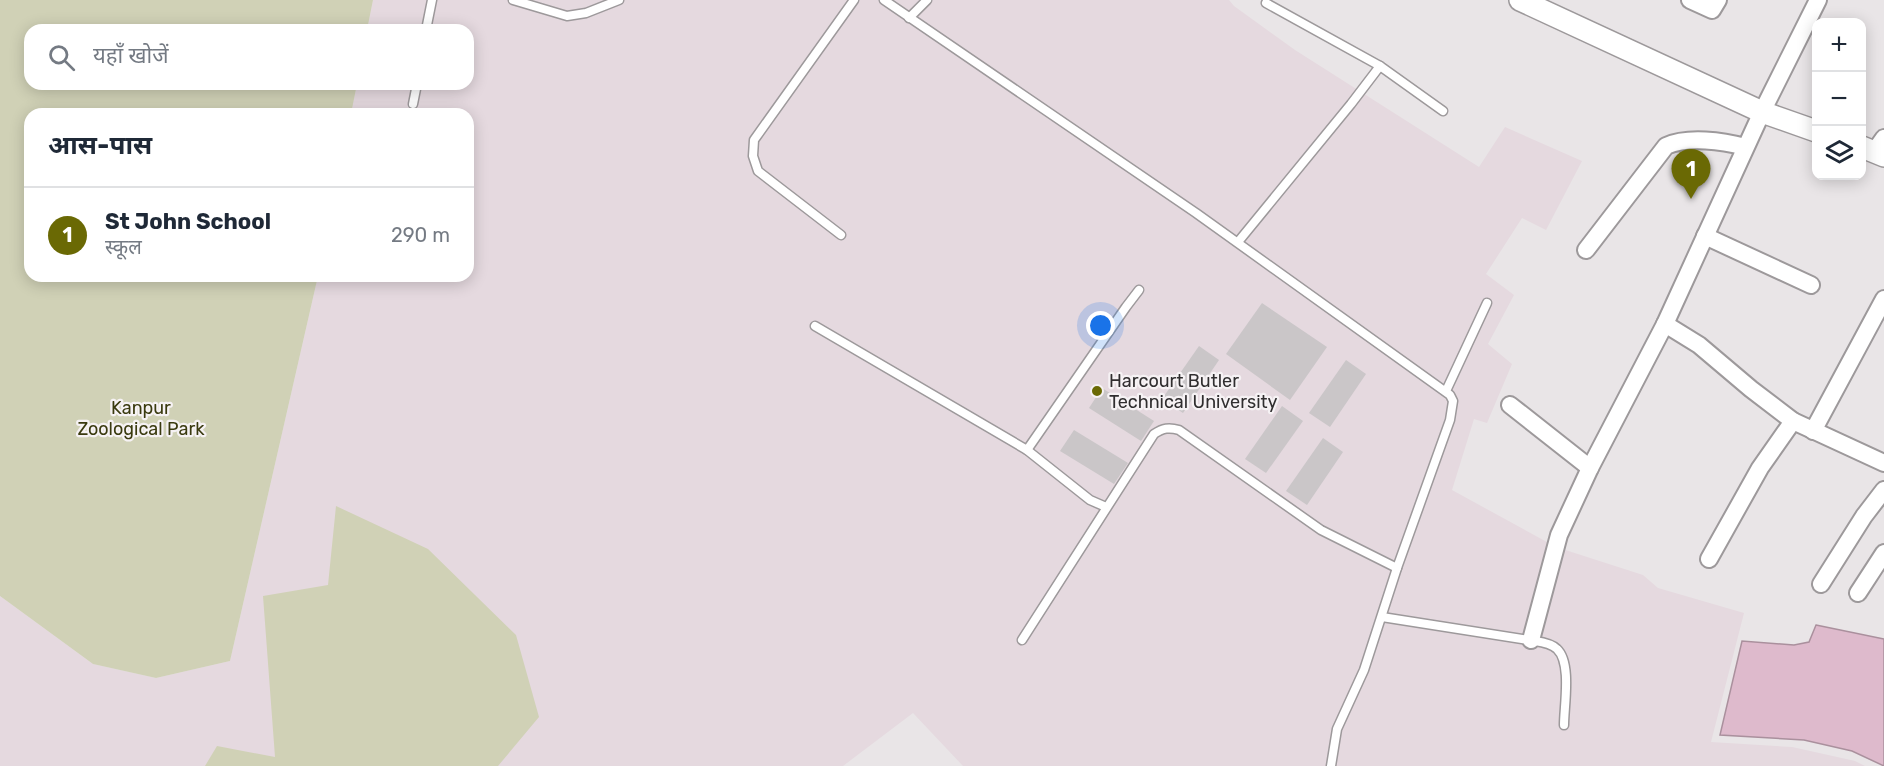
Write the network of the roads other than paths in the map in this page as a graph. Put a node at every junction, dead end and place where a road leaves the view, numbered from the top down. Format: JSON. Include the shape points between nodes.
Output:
{"nodes":[{"id":1,"x":432,"y":0,"type":"edge"},
{"id":2,"x":513,"y":0,"type":"edge"},
{"id":3,"x":619,"y":0,"type":"edge"},
{"id":4,"x":855,"y":0,"type":"edge"},
{"id":5,"x":884,"y":0,"type":"edge"},
{"id":6,"x":927,"y":0,"type":"edge"},
{"id":7,"x":1520,"y":0,"type":"edge"},
{"id":8,"x":1690,"y":0,"type":"edge"},
{"id":9,"x":1718,"y":0,"type":"edge"},
{"id":10,"x":1818,"y":0,"type":"edge"},
{"id":11,"x":1266,"y":3,"type":"dead end"},
{"id":12,"x":909,"y":18,"type":"junction"},
{"id":13,"x":427,"y":24,"type":"edge"},
{"id":14,"x":1380,"y":66,"type":"junction"},
{"id":15,"x":416,"y":90,"type":"edge"},
{"id":16,"x":413,"y":104,"type":"dead end"},
{"id":17,"x":1443,"y":111,"type":"dead end"},
{"id":18,"x":1762,"y":112,"type":"junction"},
{"id":19,"x":1812,"y":130,"type":"edge"},
{"id":20,"x":1746,"y":147,"type":"junction"},
{"id":21,"x":841,"y":235,"type":"dead end"},
{"id":22,"x":1705,"y":236,"type":"junction"},
{"id":23,"x":1238,"y":242,"type":"junction"},
{"id":24,"x":1586,"y":250,"type":"dead end"},
{"id":25,"x":1811,"y":285,"type":"dead end"},
{"id":26,"x":1140,"y":290,"type":"dead end"},
{"id":27,"x":1884,"y":299,"type":"edge"},
{"id":28,"x":1487,"y":303,"type":"dead end"},
{"id":29,"x":1665,"y":324,"type":"junction"},
{"id":30,"x":815,"y":326,"type":"dead end"},
{"id":31,"x":1446,"y":391,"type":"junction"},
{"id":32,"x":1510,"y":405,"type":"dead end"},
{"id":33,"x":1793,"y":420,"type":"junction"},
{"id":34,"x":1813,"y":431,"type":"junction"},
{"id":35,"x":1027,"y":450,"type":"junction"},
{"id":36,"x":1884,"y":463,"type":"edge"},
{"id":37,"x":1590,"y":468,"type":"junction"},
{"id":38,"x":1884,"y":490,"type":"edge"},
{"id":39,"x":1106,"y":507,"type":"junction"},
{"id":40,"x":1884,"y":553,"type":"edge"},
{"id":41,"x":1709,"y":559,"type":"dead end"},
{"id":42,"x":1397,"y":568,"type":"junction"},
{"id":43,"x":1821,"y":584,"type":"dead end"},
{"id":44,"x":1858,"y":593,"type":"dead end"},
{"id":45,"x":1382,"y":617,"type":"junction"},
{"id":46,"x":1022,"y":640,"type":"dead end"},
{"id":47,"x":1530,"y":640,"type":"junction"},
{"id":48,"x":1564,"y":725,"type":"dead end"},
{"id":49,"x":1331,"y":766,"type":"edge"}],
"edges":[{"from":1,"to":13,"type":"lane"},
{"from":2,"to":3,"type":"lane","via":[[567,16]]},
{"from":4,"to":21,"type":"lane","via":[[762,128],[753,148],[758,171]]},
{"from":5,"to":12,"type":"lane"},
{"from":6,"to":12,"type":"lane"},
{"from":7,"to":18,"type":"street"},
{"from":8,"to":9,"type":"street","via":[[1712,10]]},
{"from":10,"to":18,"type":"street"},
{"from":11,"to":14,"type":"lane"},
{"from":12,"to":23,"type":"lane"},
{"from":14,"to":17,"type":"lane"},
{"from":14,"to":23,"type":"lane"},
{"from":15,"to":16,"type":"lane"},
{"from":18,"to":19,"type":"street"},
{"from":18,"to":20,"type":"street"},
{"from":20,"to":22,"type":"street"},
{"from":20,"to":24,"type":"street","via":[[1723,142],[1675,142],[1666,146]]},
{"from":22,"to":25,"type":"street"},
{"from":22,"to":29,"type":"street"},
{"from":23,"to":31,"type":"lane"},
{"from":26,"to":35,"type":"lane"},
{"from":27,"to":34,"type":"street"},
{"from":28,"to":31,"type":"lane"},
{"from":29,"to":33,"type":"street","via":[[1699,345]]},
{"from":29,"to":37,"type":"street"},
{"from":30,"to":35,"type":"lane"},
{"from":31,"to":42,"type":"lane","via":[[1453,401],[1450,420]]},
{"from":32,"to":37,"type":"street"},
{"from":33,"to":34,"type":"street"},
{"from":33,"to":41,"type":"street","via":[[1760,468]]},
{"from":34,"to":36,"type":"street"},
{"from":35,"to":39,"type":"lane","via":[[1090,500]]},
{"from":37,"to":47,"type":"street","via":[[1559,535]]},
{"from":38,"to":43,"type":"street"},
{"from":39,"to":42,"type":"lane","via":[[1154,434],[1172,428],[1321,530]]},
{"from":39,"to":46,"type":"lane"},
{"from":40,"to":44,"type":"street"},
{"from":42,"to":45,"type":"lane"},
{"from":45,"to":47,"type":"lane"},
{"from":45,"to":49,"type":"lane","via":[[1364,670],[1337,729]]},
{"from":47,"to":48,"type":"lane","via":[[1556,648],[1563,658]]}]}
